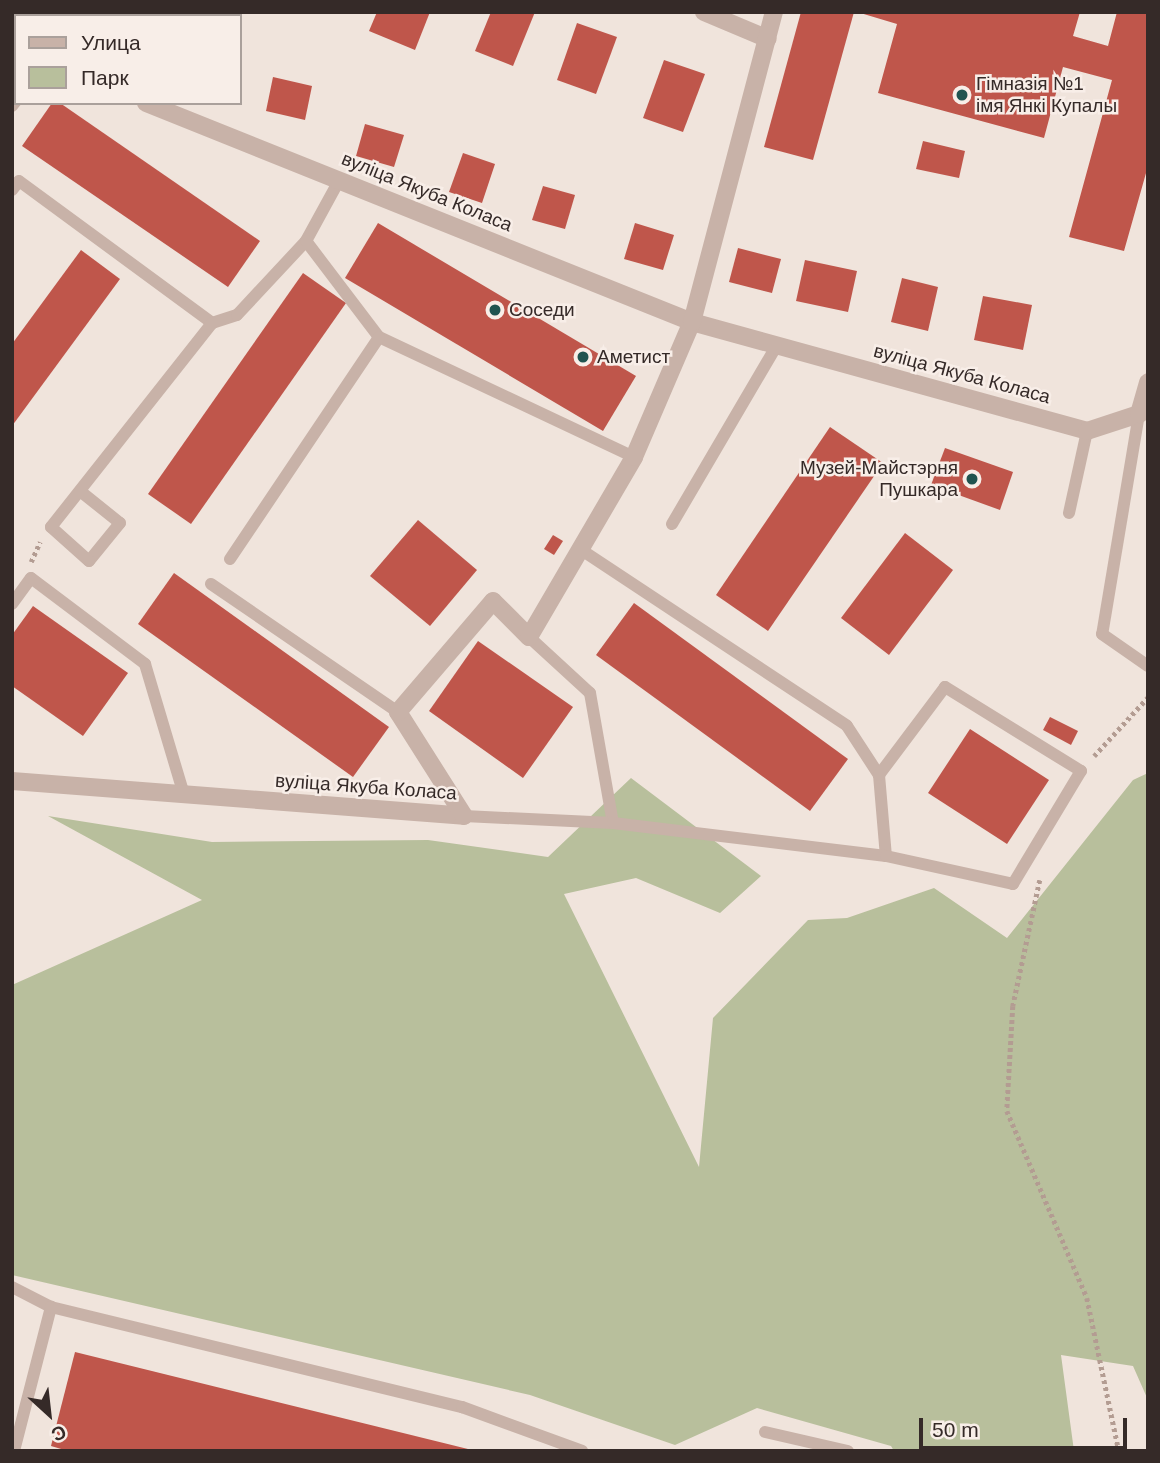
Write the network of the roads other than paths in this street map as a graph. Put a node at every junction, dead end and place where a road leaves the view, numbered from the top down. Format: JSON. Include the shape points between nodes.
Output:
{"nodes":[{"id":1,"x":704,"y":12,"type":"edge"},
{"id":2,"x":774,"y":12,"type":"edge"},
{"id":3,"x":768,"y":39,"type":"junction"},
{"id":4,"x":151,"y":105,"type":"edge"},
{"id":5,"x":340,"y":179,"type":"junction"},
{"id":6,"x":14,"y":183,"type":"edge"},
{"id":7,"x":306,"y":241,"type":"junction"},
{"id":8,"x":212,"y":323,"type":"junction"},
{"id":9,"x":692,"y":323,"type":"junction"},
{"id":10,"x":380,"y":337,"type":"junction"},
{"id":11,"x":777,"y":345,"type":"junction"},
{"id":12,"x":1148,"y":382,"type":"edge"},
{"id":13,"x":1139,"y":414,"type":"junction"},
{"id":14,"x":1087,"y":431,"type":"junction"},
{"id":15,"x":634,"y":457,"type":"junction"},
{"id":16,"x":80,"y":491,"type":"junction"},
{"id":17,"x":1069,"y":513,"type":"dead end"},
{"id":18,"x":672,"y":523,"type":"dead end"},
{"id":19,"x":580,"y":549,"type":"junction"},
{"id":20,"x":230,"y":559,"type":"dead end"},
{"id":21,"x":211,"y":584,"type":"dead end"},
{"id":22,"x":12,"y":604,"type":"edge"},
{"id":23,"x":529,"y":637,"type":"junction"},
{"id":24,"x":1148,"y":666,"type":"edge"},
{"id":25,"x":398,"y":712,"type":"junction"},
{"id":26,"x":878,"y":775,"type":"junction"},
{"id":27,"x":12,"y":780,"type":"edge"},
{"id":28,"x":184,"y":795,"type":"junction"},
{"id":29,"x":464,"y":816,"type":"junction"},
{"id":30,"x":613,"y":823,"type":"junction"},
{"id":31,"x":886,"y":856,"type":"junction"},
{"id":32,"x":12,"y":1287,"type":"edge"},
{"id":33,"x":51,"y":1307,"type":"junction"},
{"id":34,"x":765,"y":1432,"type":"dead end"},
{"id":35,"x":14,"y":1451,"type":"edge"},
{"id":36,"x":582,"y":1451,"type":"edge"},
{"id":37,"x":848,"y":1451,"type":"edge"}],
"edges":[{"from":1,"to":3,"type":"street"},
{"from":2,"to":3,"type":"street"},
{"from":3,"to":9,"type":"street"},
{"from":4,"to":5,"type":"street","name":"вуліца Якуба Коласа"},
{"from":5,"to":7,"type":"lane"},
{"from":5,"to":9,"type":"street","name":"вуліца Якуба Коласа"},
{"from":6,"to":8,"type":"lane"},
{"from":7,"to":8,"type":"lane","via":[[237,315]]},
{"from":7,"to":10,"type":"lane"},
{"from":8,"to":16,"type":"lane"},
{"from":9,"to":11,"type":"street","name":"вуліца Якуба Коласа"},
{"from":9,"to":15,"type":"street"},
{"from":10,"to":15,"type":"lane"},
{"from":10,"to":20,"type":"lane"},
{"from":11,"to":14,"type":"street","name":"вуліца Якуба Коласа"},
{"from":11,"to":18,"type":"lane"},
{"from":12,"to":13,"type":"street"},
{"from":13,"to":14,"type":"street"},
{"from":13,"to":24,"type":"lane","via":[[1102,635]]},
{"from":14,"to":17,"type":"lane"},
{"from":15,"to":19,"type":"street"},
{"from":16,"to":16,"type":"lane","via":[[51,527],[89,561],[120,523]]},
{"from":19,"to":23,"type":"street"},
{"from":19,"to":26,"type":"lane","via":[[847,726]]},
{"from":21,"to":25,"type":"lane"},
{"from":22,"to":28,"type":"lane","via":[[31,578],[145,664]]},
{"from":23,"to":25,"type":"street","via":[[493,601]]},
{"from":23,"to":30,"type":"lane","via":[[590,693]]},
{"from":25,"to":29,"type":"street","name":"вуліца Якуба Коласа"},
{"from":26,"to":31,"type":"lane"},
{"from":26,"to":31,"type":"lane","via":[[945,687],[1081,771],[1013,884]]},
{"from":27,"to":28,"type":"street","name":"вуліца Якуба Коласа"},
{"from":28,"to":29,"type":"street","name":"вуліца Якуба Коласа"},
{"from":29,"to":30,"type":"lane"},
{"from":30,"to":31,"type":"lane"},
{"from":32,"to":33,"type":"lane"},
{"from":33,"to":35,"type":"lane"},
{"from":33,"to":36,"type":"lane","via":[[462,1406]]},
{"from":34,"to":37,"type":"lane"}]}
